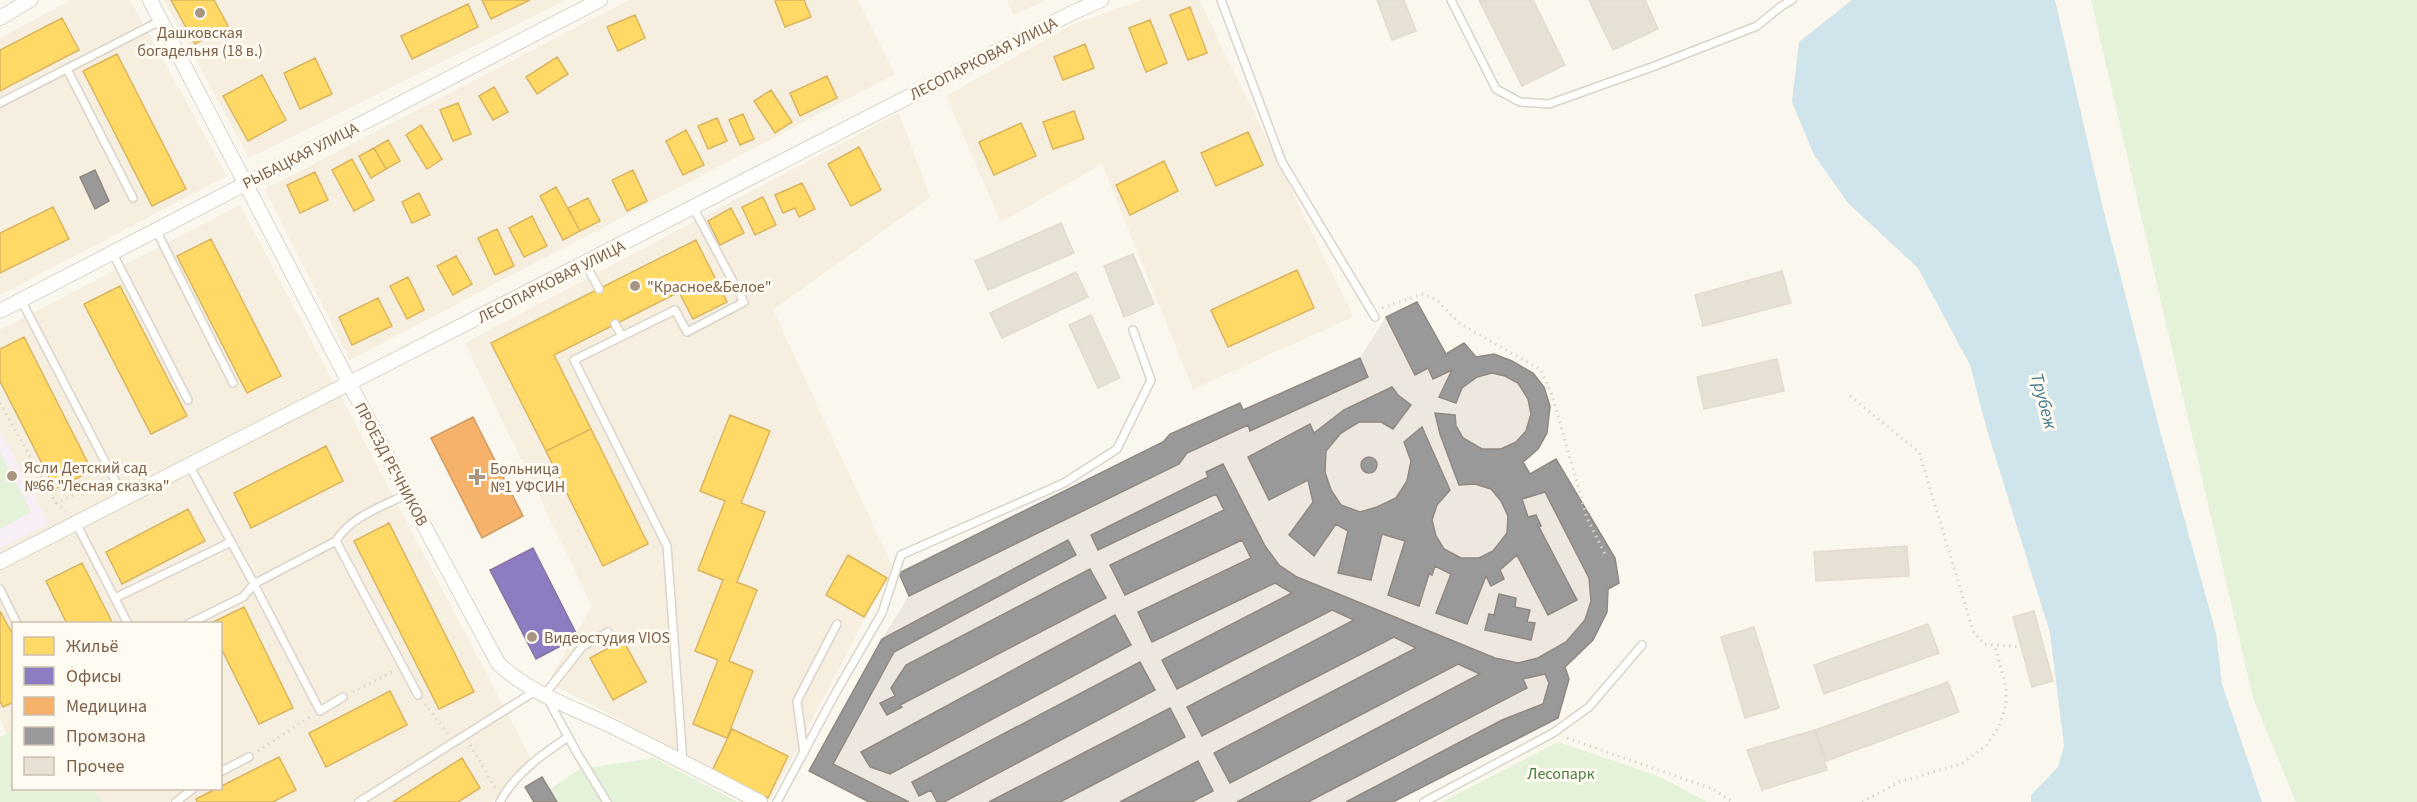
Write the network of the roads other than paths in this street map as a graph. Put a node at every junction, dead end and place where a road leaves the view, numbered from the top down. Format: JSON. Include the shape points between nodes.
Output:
{"nodes":[{"id":1,"x":30,"y":0,"type":"edge"},
{"id":2,"x":150,"y":0,"type":"edge"},
{"id":3,"x":600,"y":0,"type":"edge"},
{"id":4,"x":1101,"y":0,"type":"edge"},
{"id":5,"x":1221,"y":0,"type":"edge"},
{"id":6,"x":1451,"y":0,"type":"edge"},
{"id":7,"x":1792,"y":0,"type":"edge"},
{"id":8,"x":0,"y":18,"type":"edge"},
{"id":9,"x":160,"y":21,"type":"junction"},
{"id":10,"x":68,"y":69,"type":"junction"},
{"id":11,"x":0,"y":104,"type":"edge"},
{"id":12,"x":245,"y":183,"type":"junction"},
{"id":13,"x":133,"y":198,"type":"dead end"},
{"id":14,"x":693,"y":207,"type":"junction"},
{"id":15,"x":156,"y":230,"type":"junction"},
{"id":16,"x":112,"y":252,"type":"junction"},
{"id":17,"x":585,"y":263,"type":"junction"},
{"id":18,"x":599,"y":289,"type":"dead end"},
{"id":19,"x":21,"y":300,"type":"junction"},
{"id":20,"x":0,"y":311,"type":"edge"},
{"id":21,"x":1373,"y":315,"type":"road end"},
{"id":22,"x":615,"y":324,"type":"dead end"},
{"id":23,"x":1134,"y":330,"type":"dead end"},
{"id":24,"x":622,"y":336,"type":"junction"},
{"id":25,"x":232,"y":382,"type":"dead end"},
{"id":26,"x":349,"y":383,"type":"junction"},
{"id":27,"x":188,"y":400,"type":"dead end"},
{"id":28,"x":189,"y":465,"type":"junction"},
{"id":29,"x":407,"y":494,"type":"junction"},
{"id":30,"x":124,"y":498,"type":"junction"},
{"id":31,"x":76,"y":523,"type":"junction"},
{"id":32,"x":336,"y":541,"type":"junction"},
{"id":33,"x":231,"y":542,"type":"junction"},
{"id":34,"x":0,"y":562,"type":"edge"},
{"id":35,"x":254,"y":584,"type":"junction"},
{"id":36,"x":0,"y":590,"type":"edge"},
{"id":37,"x":115,"y":598,"type":"junction"},
{"id":38,"x":16,"y":622,"type":"edge"},
{"id":39,"x":127,"y":622,"type":"edge"},
{"id":40,"x":192,"y":622,"type":"edge"},
{"id":41,"x":837,"y":624,"type":"dead end"},
{"id":42,"x":608,"y":632,"type":"dead end"},
{"id":43,"x":1642,"y":645,"type":"dead end"},
{"id":44,"x":541,"y":692,"type":"junction"},
{"id":45,"x":418,"y":695,"type":"dead end"},
{"id":46,"x":344,"y":698,"type":"road end"},
{"id":47,"x":568,"y":737,"type":"junction"},
{"id":48,"x":804,"y":753,"type":"junction"},
{"id":49,"x":249,"y":758,"type":"road end"},
{"id":50,"x":683,"y":762,"type":"junction"},
{"id":51,"x":222,"y":771,"type":"edge"},
{"id":52,"x":193,"y":790,"type":"edge"},
{"id":53,"x":176,"y":802,"type":"edge"},
{"id":54,"x":358,"y":802,"type":"edge"},
{"id":55,"x":500,"y":802,"type":"edge"},
{"id":56,"x":607,"y":802,"type":"edge"},
{"id":57,"x":760,"y":802,"type":"edge"},
{"id":58,"x":777,"y":802,"type":"edge"},
{"id":59,"x":1424,"y":802,"type":"edge"}],
"edges":[{"from":1,"to":8,"type":"street"},
{"from":2,"to":9,"type":"street","name":"ПРОЕЗД РЕЧНИКОВ"},
{"from":3,"to":12,"type":"street","name":"РЫБАЦКАЯ УЛИЦА"},
{"from":4,"to":14,"type":"street","name":"ЛЕСОПАРКОВАЯ УЛИЦА"},
{"from":5,"to":21,"type":"lane","via":[[1282,162]]},
{"from":6,"to":7,"type":"lane","via":[[1496,89],[1520,102],[1550,104],[1757,26]]},
{"from":9,"to":10,"type":"lane"},
{"from":9,"to":12,"type":"street","name":"ПРОЕЗД РЕЧНИКОВ"},
{"from":10,"to":11,"type":"lane"},
{"from":10,"to":13,"type":"lane"},
{"from":12,"to":15,"type":"street","name":"РЫБАЦКАЯ УЛИЦА"},
{"from":12,"to":26,"type":"street","name":"ПРОЕЗД РЕЧНИКОВ"},
{"from":14,"to":17,"type":"street","name":"ЛЕСОПАРКОВАЯ УЛИЦА"},
{"from":14,"to":24,"type":"lane","via":[[744,302],[687,332],[675,310]]},
{"from":15,"to":16,"type":"street","name":"РЫБАЦКАЯ УЛИЦА"},
{"from":15,"to":25,"type":"lane"},
{"from":16,"to":19,"type":"street","name":"РЫБАЦКАЯ УЛИЦА"},
{"from":16,"to":27,"type":"lane"},
{"from":17,"to":18,"type":"lane"},
{"from":17,"to":26,"type":"street","name":"ЛЕСОПАРКОВАЯ УЛИЦА"},
{"from":19,"to":20,"type":"street","name":"РЫБАЦКАЯ УЛИЦА"},
{"from":19,"to":30,"type":"lane"},
{"from":22,"to":24,"type":"lane"},
{"from":23,"to":48,"type":"lane","via":[[1151,380],[1117,449],[1064,483],[901,555],[882,613]]},
{"from":24,"to":50,"type":"lane","via":[[574,360],[668,546]]},
{"from":26,"to":28,"type":"street","name":"ЛЕСОПАРКОВАЯ УЛИЦА"},
{"from":26,"to":29,"type":"street","name":"ПРОЕЗД РЕЧНИКОВ"},
{"from":28,"to":30,"type":"street","name":"ЛЕСОПАРКОВАЯ УЛИЦА"},
{"from":28,"to":33,"type":"lane"},
{"from":29,"to":32,"type":"lane","via":[[350,524]]},
{"from":29,"to":44,"type":"street","name":"ПРОЕЗД РЕЧНИКОВ","via":[[498,663],[510,676]]},
{"from":30,"to":31,"type":"street","name":"ЛЕСОПАРКОВАЯ УЛИЦА"},
{"from":31,"to":34,"type":"street","name":"ЛЕСОПАРКОВАЯ УЛИЦА"},
{"from":31,"to":37,"type":"lane"},
{"from":32,"to":35,"type":"lane"},
{"from":32,"to":45,"type":"lane"},
{"from":33,"to":35,"type":"lane"},
{"from":33,"to":37,"type":"lane"},
{"from":35,"to":40,"type":"lane","via":[[243,597]]},
{"from":35,"to":46,"type":"lane","via":[[320,711]]},
{"from":36,"to":38,"type":"lane"},
{"from":37,"to":39,"type":"lane"},
{"from":41,"to":48,"type":"lane","via":[[797,701]]},
{"from":42,"to":44,"type":"lane","via":[[582,647]]},
{"from":43,"to":59,"type":"lane","via":[[1589,707],[1553,734]]},
{"from":44,"to":47,"type":"lane"},
{"from":44,"to":50,"type":"street","name":"ПРОЕЗД РЕЧНИКОВ"},
{"from":44,"to":54,"type":"lane"},
{"from":47,"to":55,"type":"lane","via":[[516,779]]},
{"from":47,"to":56,"type":"lane"},
{"from":48,"to":58,"type":"lane"},
{"from":49,"to":51,"type":"lane"},
{"from":50,"to":57,"type":"street","name":"ПРОЕЗД РЕЧНИКОВ"},
{"from":52,"to":53,"type":"lane"}]}
